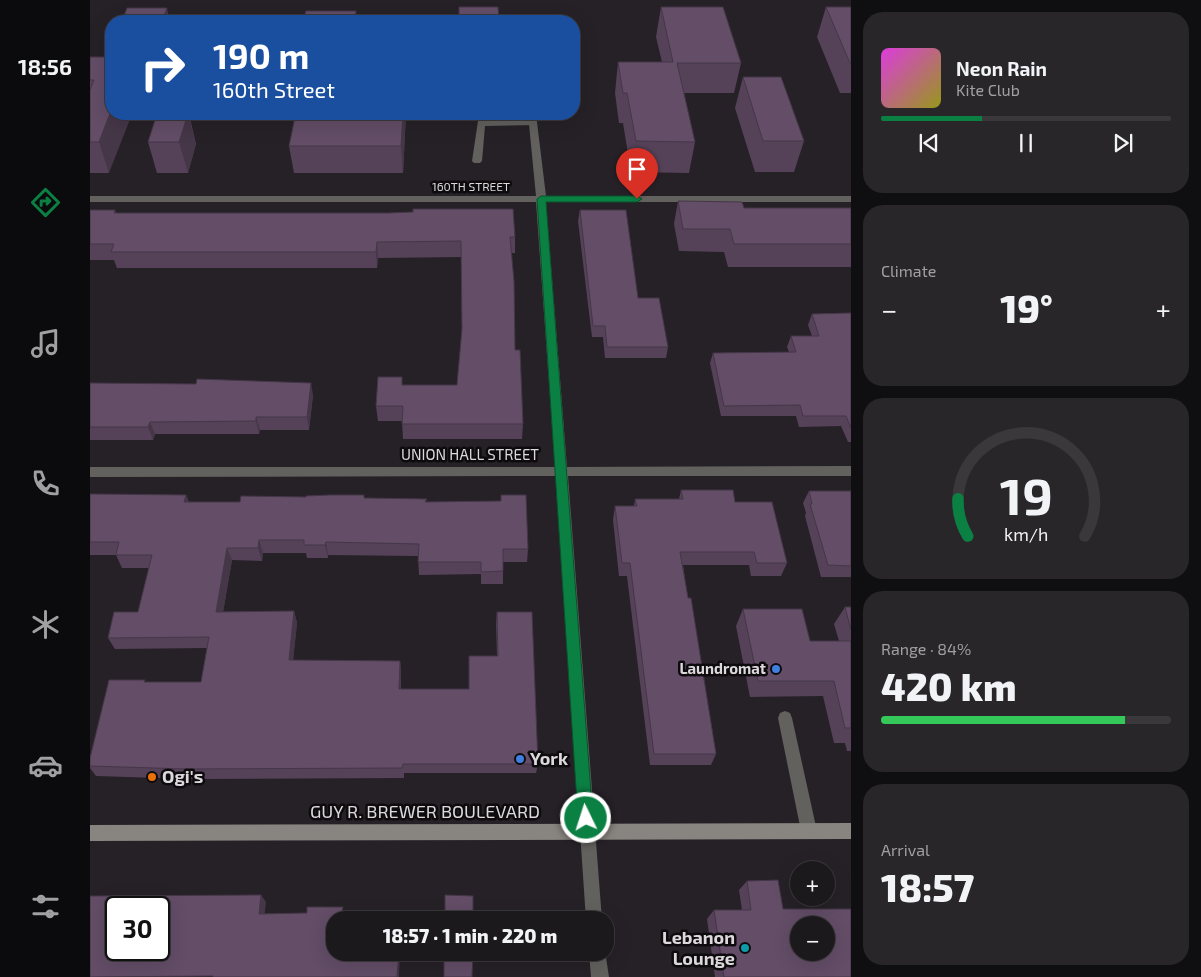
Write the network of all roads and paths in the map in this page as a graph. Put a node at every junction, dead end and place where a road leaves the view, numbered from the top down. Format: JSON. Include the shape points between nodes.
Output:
{"nodes":[{"id":1,"x":519,"y":120,"type":"edge"},
{"id":2,"x":532,"y":120,"type":"edge"},
{"id":3,"x":478,"y":161,"type":"dead end"},
{"id":4,"x":541,"y":199,"type":"junction"},
{"id":5,"x":851,"y":199,"type":"edge"},
{"id":6,"x":90,"y":200,"type":"edge"},
{"id":7,"x":562,"y":471,"type":"junction"},
{"id":8,"x":851,"y":471,"type":"edge"},
{"id":9,"x":90,"y":472,"type":"edge"},
{"id":10,"x":786,"y":718,"type":"dead end"},
{"id":11,"x":809,"y":831,"type":"junction"},
{"id":12,"x":851,"y":831,"type":"edge"},
{"id":13,"x":587,"y":832,"type":"junction"},
{"id":14,"x":90,"y":833,"type":"edge"},
{"id":15,"x":593,"y":911,"type":"edge"},
{"id":16,"x":599,"y":961,"type":"edge"},
{"id":17,"x":600,"y":977,"type":"edge"}],
"edges":[{"from":1,"to":3,"type":"street","via":[[481,123]]},
{"from":2,"to":4,"type":"street"},
{"from":4,"to":5,"type":"street","name":"160TH STREET"},
{"from":4,"to":6,"type":"street","name":"160TH STREET"},
{"from":4,"to":7,"type":"street"},
{"from":7,"to":8,"type":"street","name":"UNION HALL STREET"},
{"from":7,"to":9,"type":"street","name":"UNION HALL STREET"},
{"from":7,"to":13,"type":"street"},
{"from":10,"to":11,"type":"street"},
{"from":11,"to":12,"type":"main road","name":"GUY R. BREWER BOULEVARD"},
{"from":11,"to":13,"type":"main road","name":"GUY R. BREWER BOULEVARD"},
{"from":13,"to":14,"type":"main road","name":"GUY R. BREWER BOULEVARD"},
{"from":13,"to":15,"type":"street"},
{"from":16,"to":17,"type":"street"}]}
